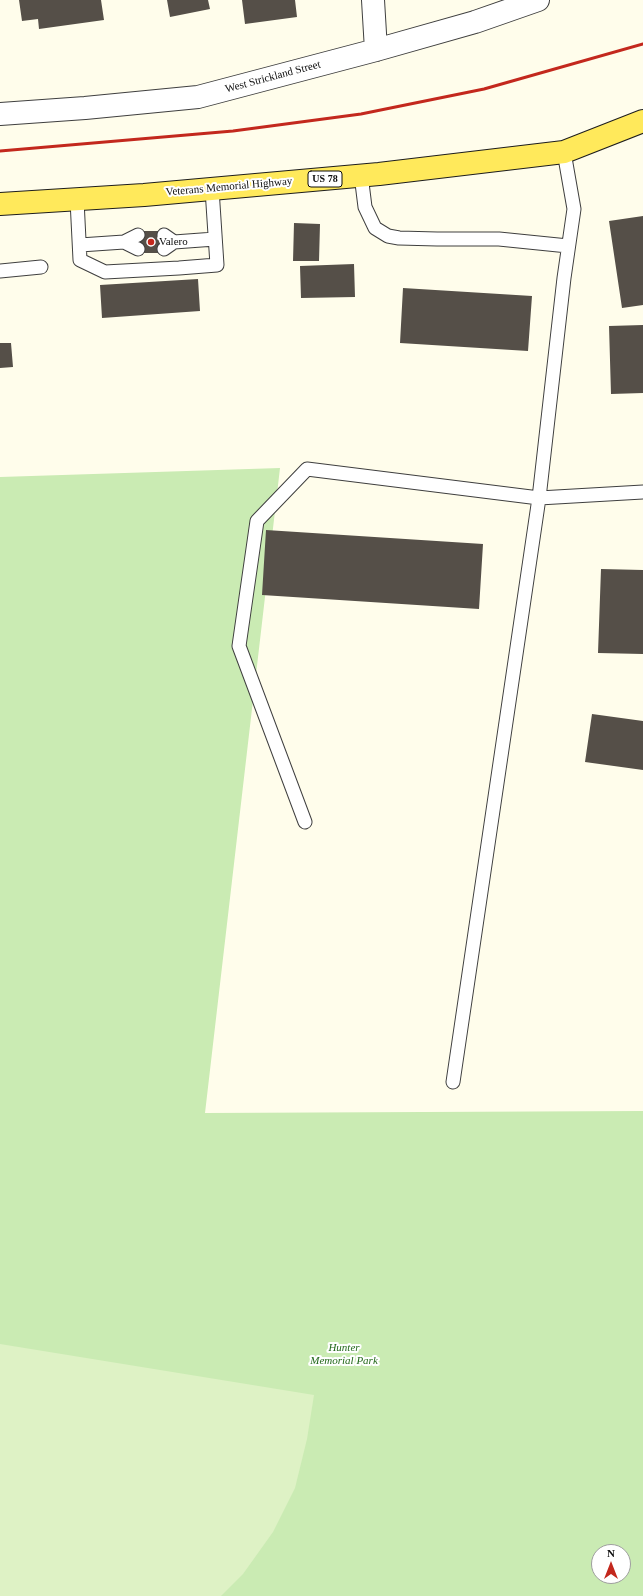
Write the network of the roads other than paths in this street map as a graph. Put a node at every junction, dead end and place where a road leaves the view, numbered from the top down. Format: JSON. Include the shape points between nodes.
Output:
{"nodes":[{"id":1,"x":372,"y":0,"type":"edge"},
{"id":2,"x":538,"y":0,"type":"edge"},
{"id":3,"x":376,"y":50,"type":"junction"},
{"id":4,"x":0,"y":114,"type":"edge"},
{"id":5,"x":643,"y":121,"type":"edge"},
{"id":6,"x":564,"y":152,"type":"junction"},
{"id":7,"x":361,"y":175,"type":"junction"},
{"id":8,"x":212,"y":189,"type":"junction"},
{"id":9,"x":77,"y":200,"type":"junction"},
{"id":10,"x":0,"y":204,"type":"edge"},
{"id":11,"x":138,"y":235,"type":"dead end"},
{"id":12,"x":215,"y":239,"type":"junction"},
{"id":13,"x":124,"y":242,"type":"junction"},
{"id":14,"x":167,"y":242,"type":"dead end"},
{"id":15,"x":80,"y":245,"type":"junction"},
{"id":16,"x":568,"y":246,"type":"junction"},
{"id":17,"x":138,"y":249,"type":"dead end"},
{"id":18,"x":41,"y":267,"type":"dead end"},
{"id":19,"x":0,"y":271,"type":"edge"},
{"id":20,"x":643,"y":492,"type":"edge"},
{"id":21,"x":538,"y":498,"type":"junction"},
{"id":22,"x":305,"y":822,"type":"dead end"},
{"id":23,"x":453,"y":1082,"type":"dead end"}],
"edges":[{"from":1,"to":3,"type":"street"},
{"from":2,"to":3,"type":"street","name":"West Strickland Street","via":[[475,22]]},
{"from":3,"to":4,"type":"street","name":"West Strickland Street","via":[[198,97]]},
{"from":5,"to":6,"type":"main road","name":"Veterans Memorial Highway","number":"US 78"},
{"from":6,"to":7,"type":"main road","name":"Veterans Memorial Highway","number":"US 78"},
{"from":6,"to":16,"type":"lane","via":[[574,209]]},
{"from":7,"to":8,"type":"main road","name":"Veterans Memorial Highway","number":"US 78"},
{"from":7,"to":16,"type":"lane","via":[[365,207],[375,228],[388,236],[500,239]]},
{"from":8,"to":9,"type":"main road","name":"Veterans Memorial Highway","number":"US 78"},
{"from":8,"to":12,"type":"lane"},
{"from":9,"to":10,"type":"main road","name":"Veterans Memorial Highway","number":"US 78"},
{"from":9,"to":15,"type":"lane"},
{"from":11,"to":13,"type":"lane"},
{"from":12,"to":14,"type":"lane"},
{"from":12,"to":15,"type":"lane","via":[[217,265],[105,272],[80,260]]},
{"from":13,"to":15,"type":"lane"},
{"from":13,"to":17,"type":"lane"},
{"from":16,"to":21,"type":"lane"},
{"from":18,"to":19,"type":"lane"},
{"from":20,"to":21,"type":"lane"},
{"from":21,"to":22,"type":"lane","via":[[306,469],[257,521],[240,646]]},
{"from":21,"to":23,"type":"lane"}]}
